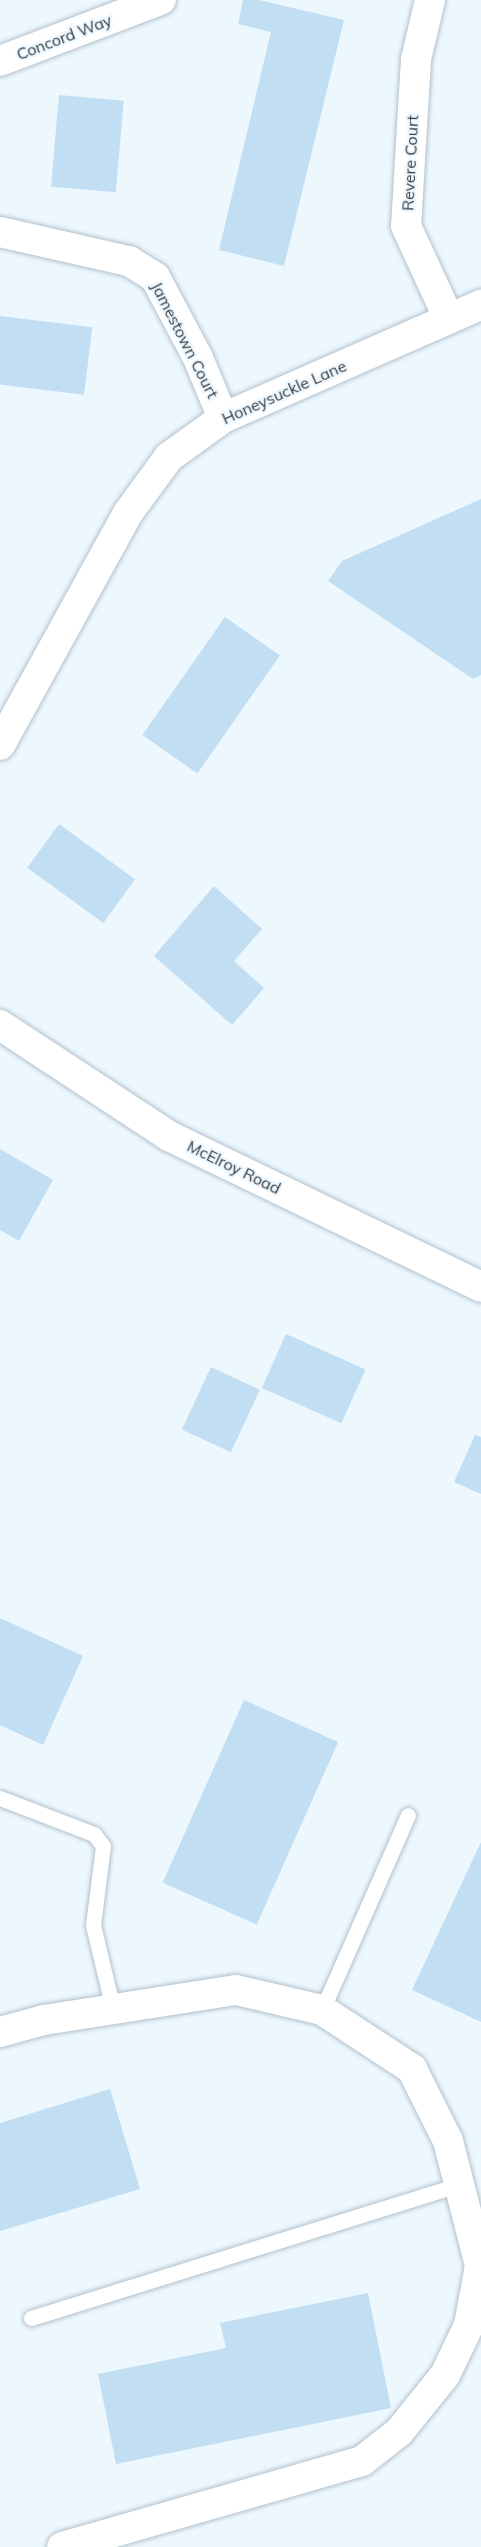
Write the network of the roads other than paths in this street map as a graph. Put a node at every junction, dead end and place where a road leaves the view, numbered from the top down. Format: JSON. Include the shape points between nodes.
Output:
{"nodes":[{"id":1,"x":161,"y":0,"type":"edge"},
{"id":2,"x":430,"y":0,"type":"edge"},
{"id":3,"x":0,"y":62,"type":"edge"},
{"id":4,"x":0,"y":232,"type":"edge"},
{"id":5,"x":481,"y":305,"type":"edge"},
{"id":6,"x":449,"y":319,"type":"junction"},
{"id":7,"x":223,"y":418,"type":"junction"},
{"id":8,"x":0,"y":745,"type":"edge"},
{"id":9,"x":0,"y":1024,"type":"edge"},
{"id":10,"x":481,"y":1287,"type":"edge"},
{"id":11,"x":0,"y":1798,"type":"edge"},
{"id":12,"x":408,"y":1815,"type":"dead end"},
{"id":13,"x":113,"y":2009,"type":"junction"},
{"id":14,"x":322,"y":2010,"type":"junction"},
{"id":15,"x":0,"y":2032,"type":"edge"},
{"id":16,"x":458,"y":2185,"type":"junction"},
{"id":17,"x":475,"y":2222,"type":"edge"},
{"id":18,"x":31,"y":2319,"type":"dead end"},
{"id":19,"x":62,"y":2547,"type":"edge"}],
"edges":[{"from":1,"to":3,"type":"street","name":"Concord Way"},
{"from":2,"to":6,"type":"street","name":"Revere Court","via":[[416,59],[406,226]]},
{"from":4,"to":7,"type":"street","name":"Jamestown Court","via":[[129,261],[155,277],[198,358]]},
{"from":5,"to":6,"type":"street","name":"Honeysuckle Lane"},
{"from":6,"to":7,"type":"street","name":"Honeysuckle Lane"},
{"from":7,"to":8,"type":"street","name":"Honeysuckle Lane","via":[[169,457],[128,513]]},
{"from":9,"to":10,"type":"street","name":"McElroy Road","via":[[169,1136]]},
{"from":11,"to":13,"type":"lane","via":[[94,1834],[103,1846],[93,1924]]},
{"from":12,"to":14,"type":"lane"},
{"from":13,"to":14,"type":"street","via":[[236,1990]]},
{"from":13,"to":15,"type":"street"},
{"from":14,"to":16,"type":"street","via":[[412,2069],[448,2141]]},
{"from":16,"to":17,"type":"street"},
{"from":16,"to":18,"type":"lane"},
{"from":17,"to":19,"type":"street","via":[[480,2266],[469,2325],[445,2375],[399,2433],[362,2461]]}]}
